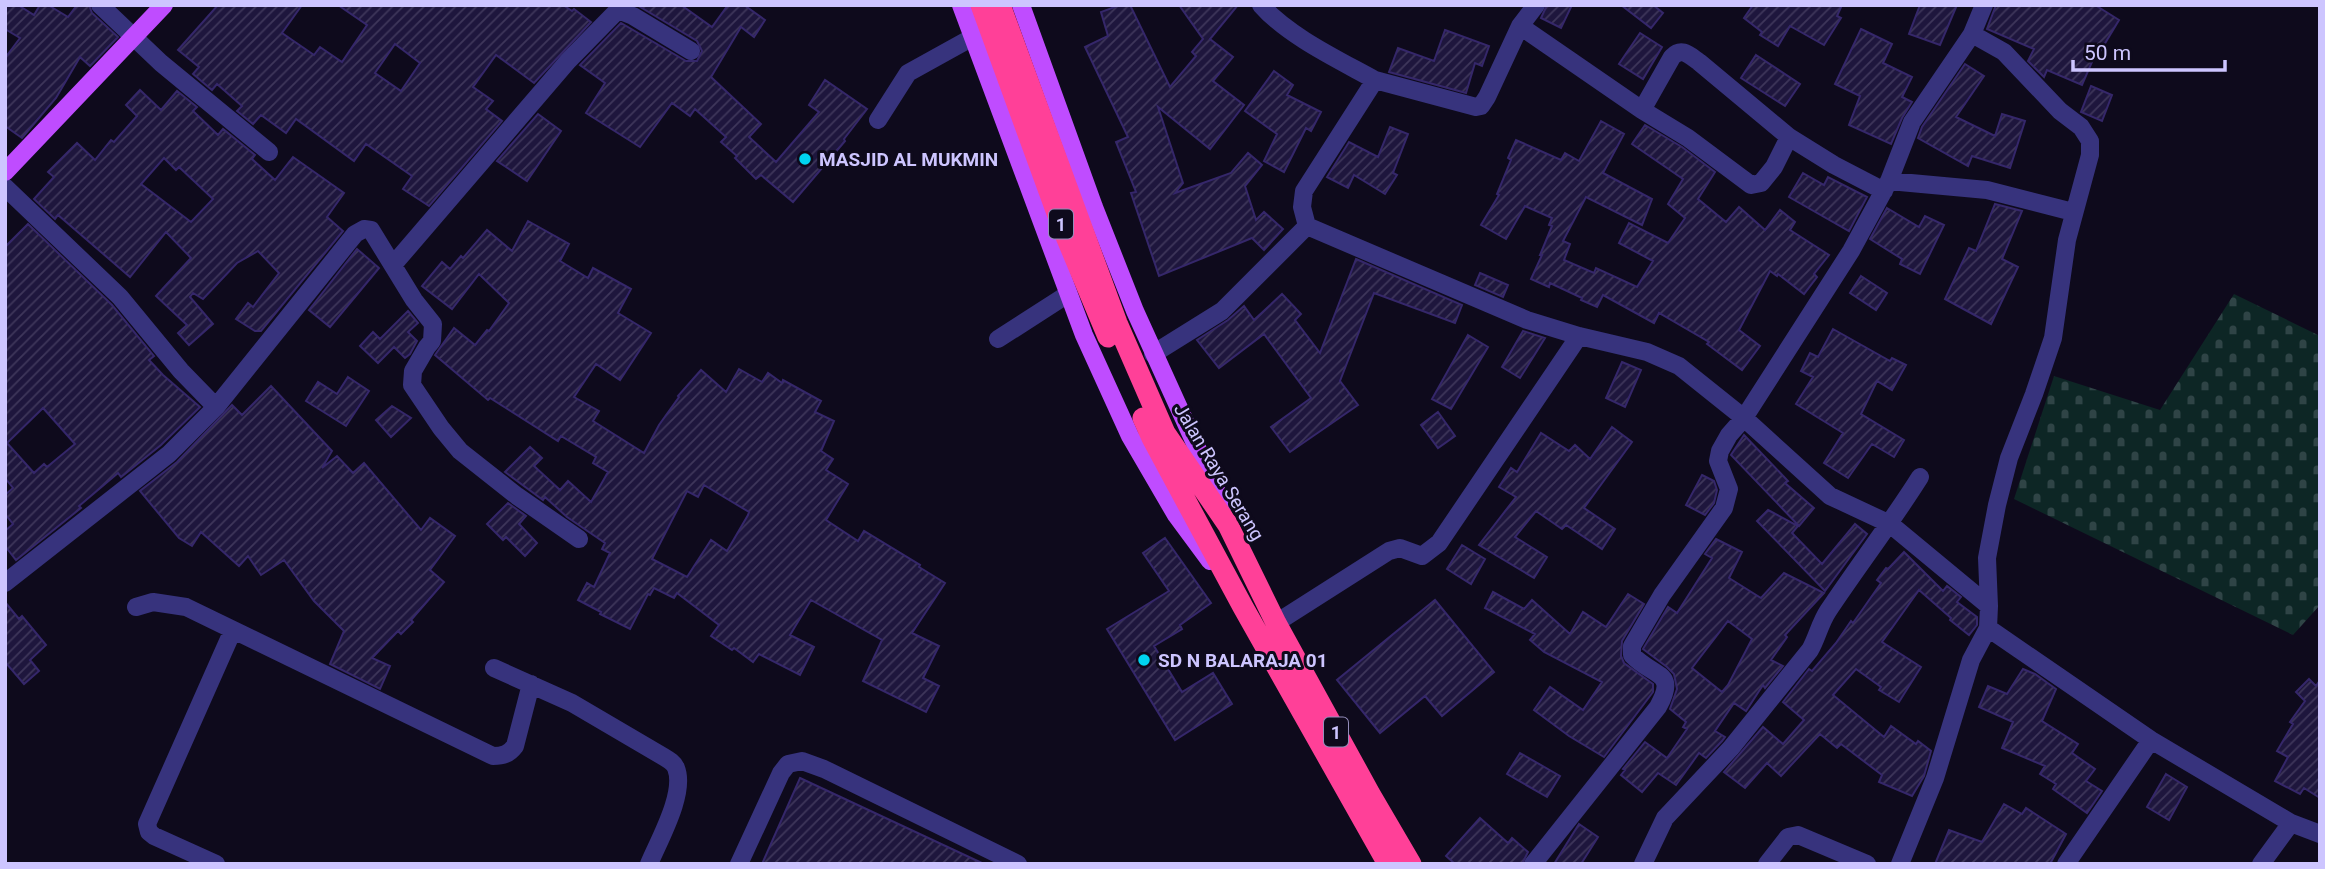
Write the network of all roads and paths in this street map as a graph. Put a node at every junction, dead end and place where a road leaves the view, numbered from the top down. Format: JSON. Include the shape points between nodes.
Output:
{"nodes":[{"id":1,"x":100,"y":5,"type":"edge"},
{"id":2,"x":164,"y":5,"type":"edge"},
{"id":3,"x":961,"y":5,"type":"edge"},
{"id":4,"x":981,"y":5,"type":"edge"},
{"id":5,"x":1000,"y":5,"type":"edge"},
{"id":6,"x":1021,"y":5,"type":"edge"},
{"id":7,"x":1261,"y":5,"type":"edge"},
{"id":8,"x":1536,"y":5,"type":"edge"},
{"id":9,"x":1984,"y":5,"type":"edge"},
{"id":10,"x":616,"y":7,"type":"edge"},
{"id":11,"x":1520,"y":26,"type":"junction"},
{"id":12,"x":1972,"y":34,"type":"junction"},
{"id":13,"x":134,"y":37,"type":"junction"},
{"id":14,"x":973,"y":37,"type":"junction"},
{"id":15,"x":691,"y":51,"type":"dead end"},
{"id":16,"x":1375,"y":80,"type":"junction"},
{"id":17,"x":1642,"y":110,"type":"junction"},
{"id":18,"x":878,"y":120,"type":"dead end"},
{"id":19,"x":1789,"y":137,"type":"junction"},
{"id":20,"x":269,"y":152,"type":"dead end"},
{"id":21,"x":5,"y":172,"type":"edge"},
{"id":22,"x":1887,"y":186,"type":"junction"},
{"id":23,"x":5,"y":187,"type":"edge"},
{"id":24,"x":2073,"y":212,"type":"junction"},
{"id":25,"x":1307,"y":226,"type":"junction"},
{"id":26,"x":393,"y":265,"type":"junction"},
{"id":27,"x":1068,"y":294,"type":"junction"},
{"id":28,"x":1579,"y":336,"type":"junction"},
{"id":29,"x":998,"y":339,"type":"dead end"},
{"id":30,"x":1153,"y":354,"type":"junction"},
{"id":31,"x":216,"y":407,"type":"junction"},
{"id":32,"x":1744,"y":418,"type":"junction"},
{"id":33,"x":1158,"y":435,"type":"junction"},
{"id":34,"x":1920,"y":477,"type":"dead end"},
{"id":35,"x":1890,"y":524,"type":"junction"},
{"id":36,"x":579,"y":539,"type":"dead end"},
{"id":37,"x":5,"y":583,"type":"edge"},
{"id":38,"x":1265,"y":597,"type":"junction"},
{"id":39,"x":1989,"y":606,"type":"junction"},
{"id":40,"x":136,"y":607,"type":"dead end"},
{"id":41,"x":1243,"y":607,"type":"junction"},
{"id":42,"x":1276,"y":623,"type":"junction"},
{"id":43,"x":1988,"y":628,"type":"junction"},
{"id":44,"x":233,"y":630,"type":"junction"},
{"id":45,"x":494,"y":668,"type":"dead end"},
{"id":46,"x":531,"y":684,"type":"junction"},
{"id":47,"x":2151,"y":740,"type":"junction"},
{"id":48,"x":2291,"y":823,"type":"junction"},
{"id":49,"x":2320,"y":834,"type":"edge"},
{"id":50,"x":216,"y":864,"type":"edge"},
{"id":51,"x":649,"y":864,"type":"edge"},
{"id":52,"x":738,"y":864,"type":"edge"},
{"id":53,"x":1018,"y":864,"type":"edge"},
{"id":54,"x":1388,"y":864,"type":"edge"},
{"id":55,"x":1411,"y":864,"type":"edge"},
{"id":56,"x":1533,"y":864,"type":"edge"},
{"id":57,"x":1643,"y":864,"type":"edge"},
{"id":58,"x":1767,"y":864,"type":"edge"},
{"id":59,"x":1867,"y":864,"type":"edge"},
{"id":60,"x":1900,"y":864,"type":"edge"},
{"id":61,"x":2066,"y":864,"type":"edge"},
{"id":62,"x":2261,"y":864,"type":"edge"}],
"edges":[{"from":1,"to":13,"type":"street"},
{"from":2,"to":13,"type":"main road"},
{"from":3,"to":14,"type":"main road"},
{"from":4,"to":33,"type":"highway","name":"Jalan Raya Serang","number":"1","via":[[1062,227]]},
{"from":5,"to":33,"type":"highway","name":"Jalan Raya Serang","number":"1"},
{"from":6,"to":30,"type":"main road"},
{"from":7,"to":16,"type":"street","via":[[1321,50]]},
{"from":8,"to":11,"type":"street"},
{"from":9,"to":12,"type":"street"},
{"from":10,"to":15,"type":"street"},
{"from":10,"to":26,"type":"street"},
{"from":11,"to":16,"type":"street","via":[[1481,106]]},
{"from":11,"to":17,"type":"street"},
{"from":12,"to":22,"type":"street","via":[[1912,122]]},
{"from":12,"to":24,"type":"street","via":[[2004,52],[2090,141]]},
{"from":13,"to":20,"type":"street"},
{"from":13,"to":21,"type":"main road"},
{"from":14,"to":18,"type":"street","via":[[908,74]]},
{"from":14,"to":27,"type":"main road"},
{"from":16,"to":25,"type":"street","via":[[1304,191]]},
{"from":17,"to":19,"type":"street","via":[[1751,185],[1761,183],[1774,167]]},
{"from":17,"to":19,"type":"street","via":[[1672,57],[1684,52]]},
{"from":19,"to":22,"type":"street","via":[[1834,165]]},
{"from":22,"to":24,"type":"street","via":[[1987,190]]},
{"from":22,"to":32,"type":"street"},
{"from":23,"to":31,"type":"street","via":[[120,297]]},
{"from":24,"to":39,"type":"street","via":[[2053,338],[2009,458],[1997,505],[1987,558]]},
{"from":25,"to":28,"type":"street","via":[[1527,320]]},
{"from":25,"to":30,"type":"street","via":[[1222,311]]},
{"from":26,"to":31,"type":"street","via":[[371,230],[355,234]]},
{"from":26,"to":36,"type":"street","via":[[433,324],[432,341],[413,371],[412,385],[441,428],[460,451]]},
{"from":27,"to":29,"type":"street"},
{"from":27,"to":41,"type":"main road","via":[[1130,436],[1176,514]]},
{"from":28,"to":32,"type":"street","via":[[1647,352],[1679,366]]},
{"from":28,"to":42,"type":"street","via":[[1439,542],[1422,556],[1400,548],[1389,551]]},
{"from":30,"to":38,"type":"main road"},
{"from":31,"to":37,"type":"street","via":[[169,454]]},
{"from":32,"to":35,"type":"street","via":[[1830,496]]},
{"from":32,"to":56,"type":"street","via":[[1720,451],[1718,461],[1729,489],[1724,508],[1661,595],[1632,646],[1632,655],[1665,680],[1666,693]]},
{"from":33,"to":38,"type":"highway","name":"Jalan Raya Serang","number":"1","via":[[1228,524]]},
{"from":33,"to":41,"type":"highway","name":"Jalan Raya Serang","number":"1"},
{"from":34,"to":35,"type":"street"},
{"from":35,"to":39,"type":"street"},
{"from":35,"to":57,"type":"street","via":[[1827,612],[1810,650],[1731,748],[1665,818]]},
{"from":38,"to":42,"type":"highway","name":"Jalan Raya Serang","number":"1"},
{"from":39,"to":43,"type":"street"},
{"from":40,"to":44,"type":"street","via":[[153,602],[186,607]]},
{"from":41,"to":54,"type":"highway","name":"Jalan Raya Serang","number":"1"},
{"from":42,"to":55,"type":"highway","name":"Jalan Raya Serang","number":"1"},
{"from":43,"to":47,"type":"street"},
{"from":43,"to":60,"type":"street","via":[[1971,660],[1935,778]]},
{"from":44,"to":46,"type":"street","via":[[493,756],[511,752],[515,746]]},
{"from":44,"to":50,"type":"street","via":[[147,824],[154,836]]},
{"from":45,"to":46,"type":"street"},
{"from":46,"to":51,"type":"street","via":[[572,703],[675,765],[678,795]]},
{"from":47,"to":48,"type":"street"},
{"from":47,"to":61,"type":"street"},
{"from":48,"to":49,"type":"street"},
{"from":48,"to":62,"type":"street"},
{"from":52,"to":53,"type":"street","via":[[781,773],[788,764],[802,761]]},
{"from":58,"to":59,"type":"street","via":[[1788,837],[1798,835]]}]}
